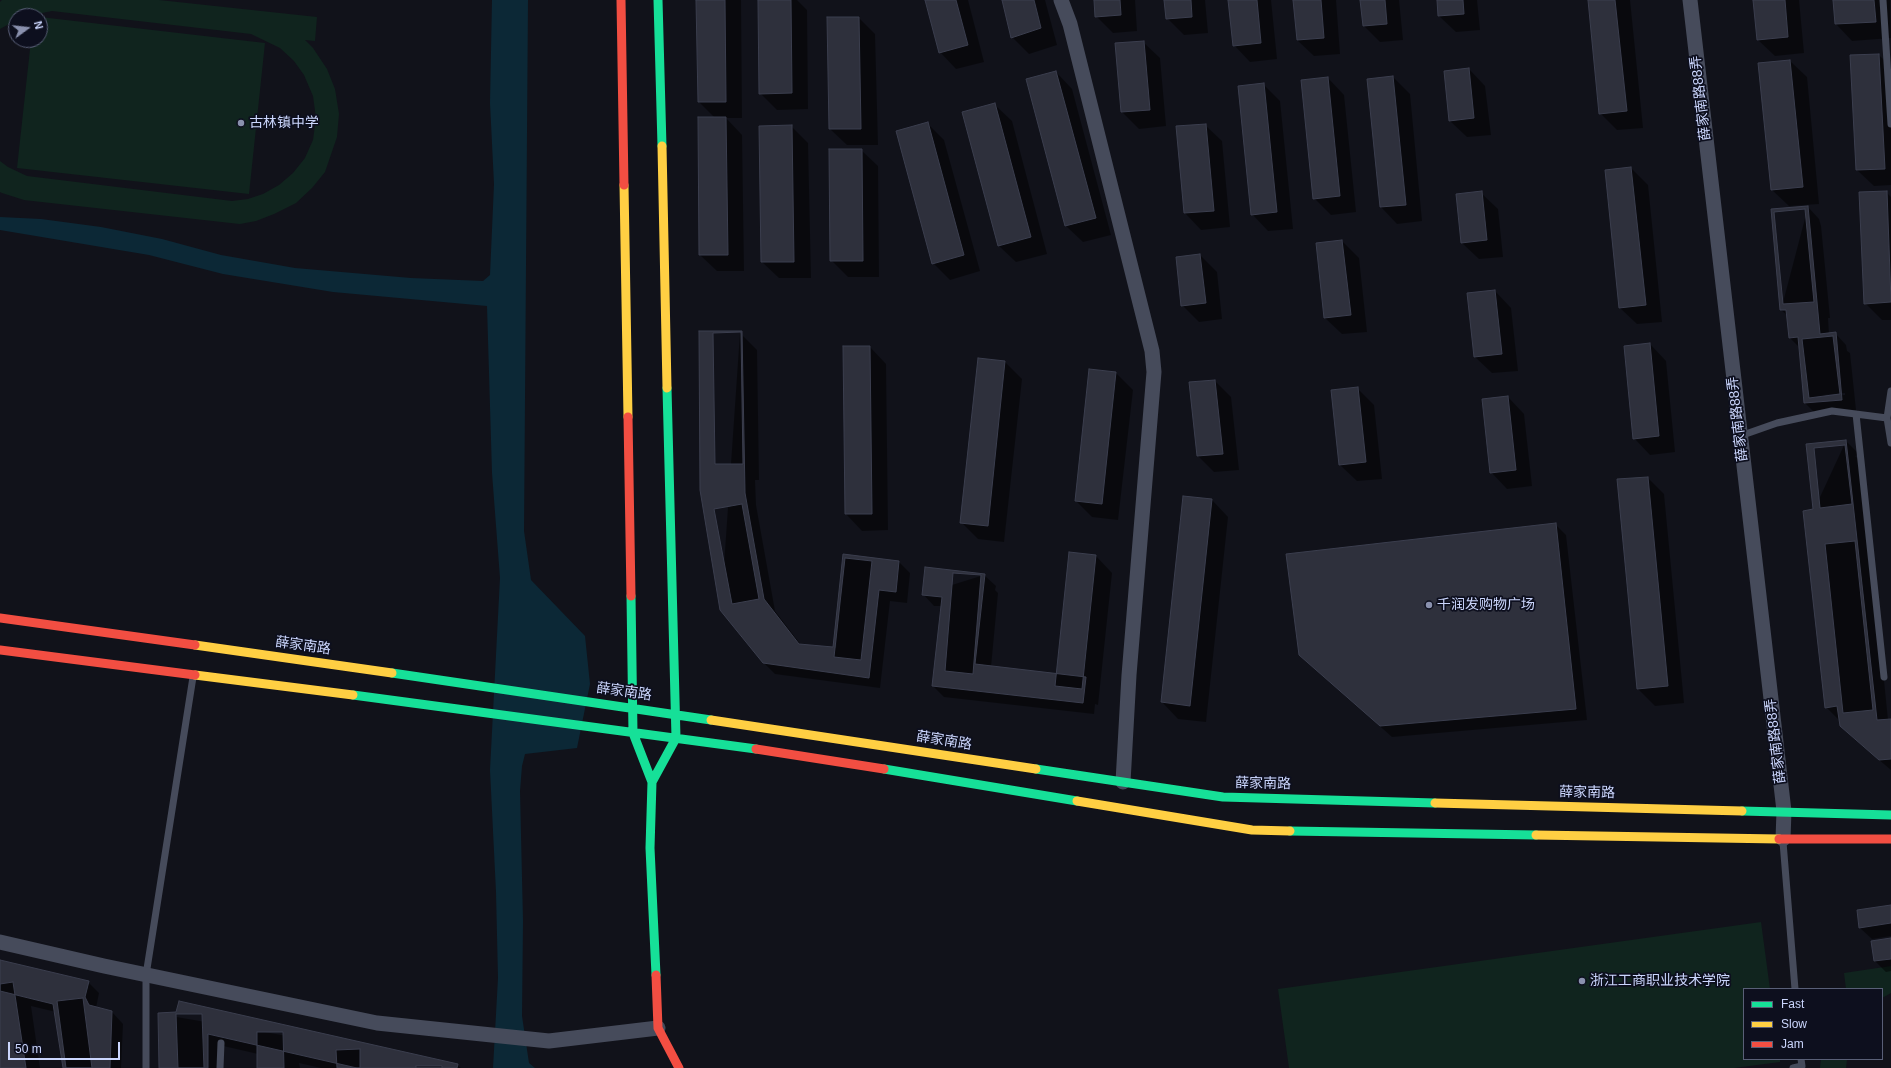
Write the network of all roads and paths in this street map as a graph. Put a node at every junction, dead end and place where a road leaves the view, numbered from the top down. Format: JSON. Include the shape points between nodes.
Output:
{"nodes":[{"id":1,"x":621,"y":0,"type":"edge"},
{"id":2,"x":658,"y":0,"type":"edge"},
{"id":3,"x":1061,"y":0,"type":"edge"},
{"id":4,"x":1690,"y":0,"type":"edge"},
{"id":5,"x":1883,"y":0,"type":"edge"},
{"id":6,"x":1891,"y":124,"type":"edge"},
{"id":7,"x":1891,"y":391,"type":"edge"},
{"id":8,"x":1856,"y":414,"type":"junction"},
{"id":9,"x":1887,"y":418,"type":"junction"},
{"id":10,"x":1740,"y":436,"type":"junction"},
{"id":11,"x":1891,"y":443,"type":"edge"},
{"id":12,"x":0,"y":618,"type":"edge"},
{"id":13,"x":0,"y":650,"type":"edge"},
{"id":14,"x":194,"y":674,"type":"junction"},
{"id":15,"x":1884,"y":677,"type":"dead end"},
{"id":16,"x":675,"y":714,"type":"junction"},
{"id":17,"x":633,"y":733,"type":"junction"},
{"id":18,"x":676,"y":738,"type":"junction"},
{"id":19,"x":652,"y":782,"type":"junction"},
{"id":20,"x":1123,"y":782,"type":"junction"},
{"id":21,"x":1784,"y":812,"type":"junction"},
{"id":22,"x":1891,"y":815,"type":"edge"},
{"id":23,"x":1783,"y":839,"type":"junction"},
{"id":24,"x":1891,"y":839,"type":"edge"},
{"id":25,"x":0,"y":942,"type":"edge"},
{"id":26,"x":146,"y":975,"type":"junction"},
{"id":27,"x":1795,"y":988,"type":"edge"},
{"id":28,"x":658,"y":1028,"type":"junction"},
{"id":29,"x":221,"y":1043,"type":"dead end"},
{"id":30,"x":1802,"y":1064,"type":"edge"},
{"id":31,"x":146,"y":1068,"type":"edge"},
{"id":32,"x":220,"y":1068,"type":"edge"},
{"id":33,"x":679,"y":1068,"type":"edge"},
{"id":34,"x":1793,"y":1068,"type":"edge"}],
"edges":[{"from":1,"to":17,"type":"main road"},
{"from":2,"to":16,"type":"main road"},
{"from":3,"to":20,"type":"street","via":[[1070,24],[1152,350],[1154,372],[1129,675]]},
{"from":4,"to":10,"type":"street","name":"薛家南路88弄"},
{"from":5,"to":6,"type":"lane"},
{"from":7,"to":9,"type":"lane"},
{"from":8,"to":9,"type":"lane"},
{"from":8,"to":10,"type":"lane","via":[[1832,411],[1777,423]]},
{"from":8,"to":15,"type":"lane"},
{"from":9,"to":11,"type":"lane"},
{"from":10,"to":21,"type":"street","name":"薛家南路88弄"},
{"from":12,"to":16,"type":"main road","name":"薛家南路"},
{"from":13,"to":14,"type":"main road"},
{"from":14,"to":17,"type":"main road"},
{"from":14,"to":26,"type":"lane"},
{"from":16,"to":18,"type":"main road"},
{"from":16,"to":20,"type":"main road","name":"薛家南路"},
{"from":17,"to":18,"type":"main road"},
{"from":17,"to":19,"type":"main road"},
{"from":18,"to":19,"type":"main road"},
{"from":18,"to":23,"type":"main road","via":[[781,752],[1252,830]]},
{"from":19,"to":28,"type":"main road","via":[[650,848]]},
{"from":20,"to":21,"type":"main road","name":"薛家南路","via":[[1223,797]]},
{"from":21,"to":22,"type":"main road","name":"薛家南路"},
{"from":21,"to":23,"type":"street","name":"薛家南路88弄"},
{"from":23,"to":24,"type":"main road"},
{"from":23,"to":27,"type":"lane"},
{"from":25,"to":26,"type":"street"},
{"from":26,"to":28,"type":"street","via":[[377,1023],[484,1035],[549,1041]]},
{"from":26,"to":31,"type":"lane"},
{"from":28,"to":33,"type":"main road"},
{"from":29,"to":32,"type":"lane"},
{"from":30,"to":34,"type":"lane"}]}
